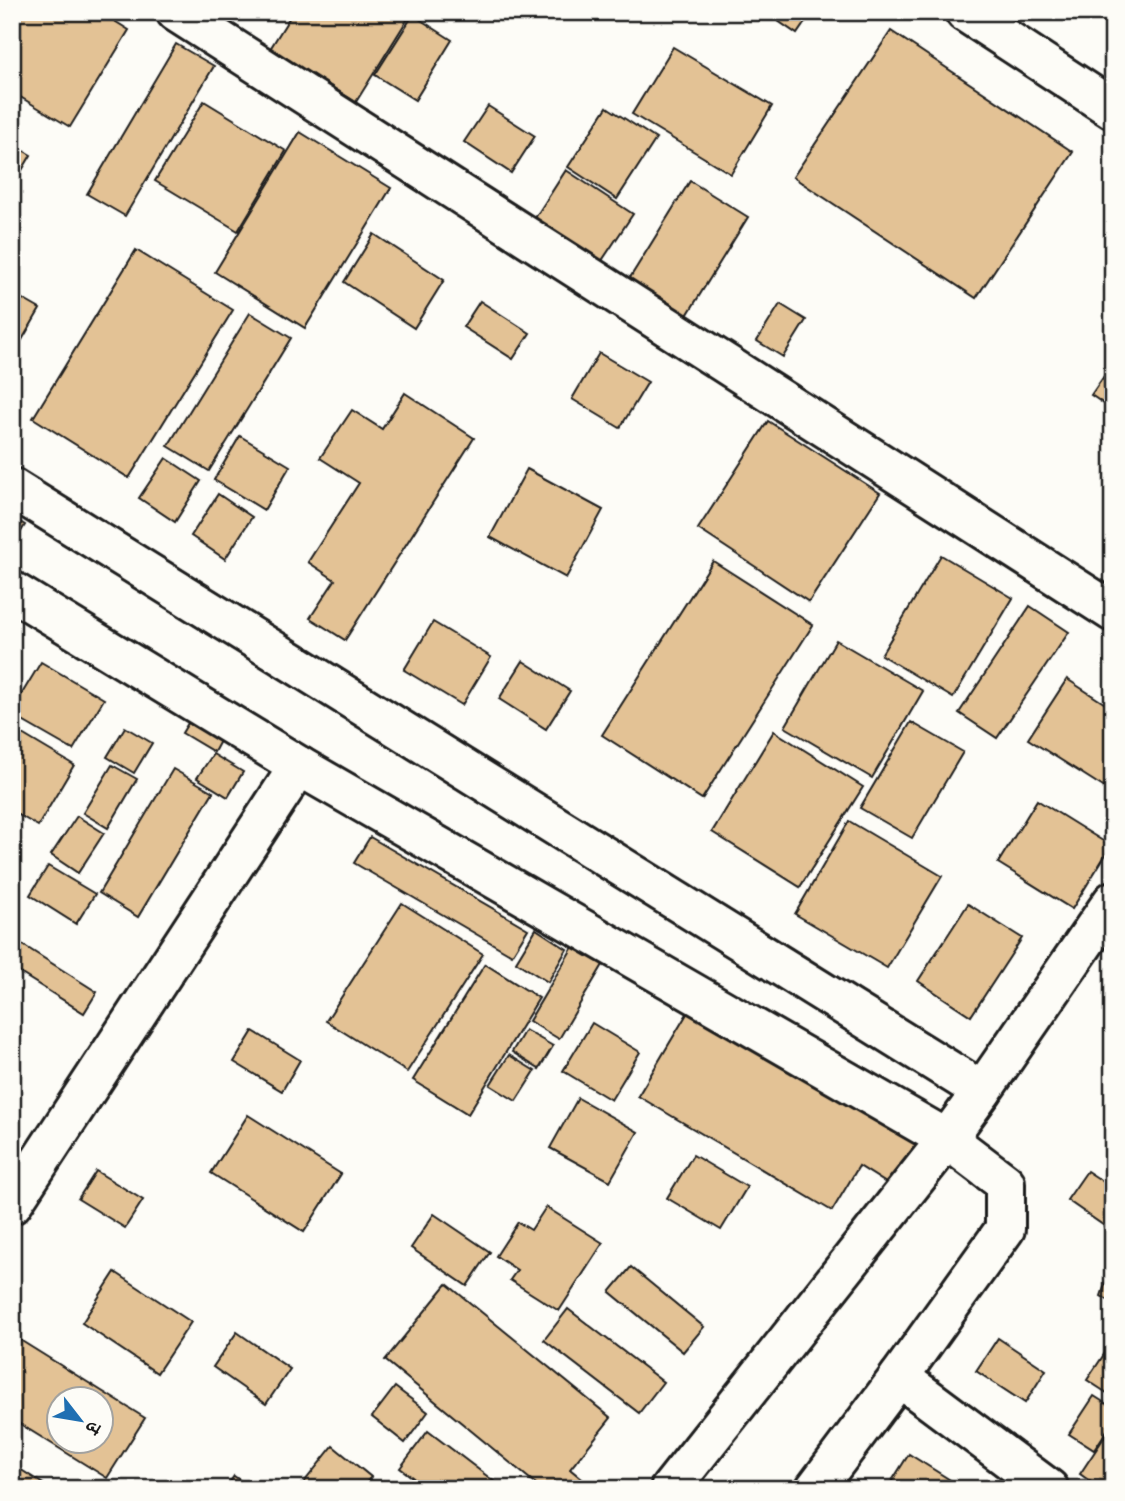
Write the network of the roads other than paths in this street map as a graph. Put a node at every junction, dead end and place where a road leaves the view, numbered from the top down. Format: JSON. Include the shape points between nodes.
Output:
{"nodes":[{"id":1,"x":176,"y":12,"type":"edge"},
{"id":2,"x":965,"y":12,"type":"edge"},
{"id":3,"x":1113,"y":109,"type":"edge"},
{"id":4,"x":12,"y":488,"type":"edge"},
{"id":5,"x":12,"y":591,"type":"edge"},
{"id":6,"x":1113,"y":612,"type":"edge"},
{"id":7,"x":299,"y":766,"type":"junction"},
{"id":8,"x":1113,"y":901,"type":"edge"},
{"id":9,"x":982,"y":1091,"type":"junction"},
{"id":10,"x":947,"y":1139,"type":"junction"},
{"id":11,"x":12,"y":1203,"type":"edge"},
{"id":12,"x":899,"y":1377,"type":"junction"},
{"id":13,"x":670,"y":1489,"type":"edge"},
{"id":14,"x":815,"y":1489,"type":"edge"},
{"id":15,"x":1049,"y":1489,"type":"edge"}],
"edges":[{"from":1,"to":6,"type":"street"},
{"from":2,"to":3,"type":"street"},
{"from":4,"to":9,"type":"street"},
{"from":5,"to":7,"type":"street"},
{"from":7,"to":10,"type":"street"},
{"from":7,"to":11,"type":"street"},
{"from":8,"to":9,"type":"street"},
{"from":9,"to":10,"type":"street"},
{"from":10,"to":12,"type":"street","via":[[1005,1183],[1005,1228]]},
{"from":10,"to":13,"type":"street"},
{"from":12,"to":14,"type":"street"},
{"from":12,"to":15,"type":"street"}]}
